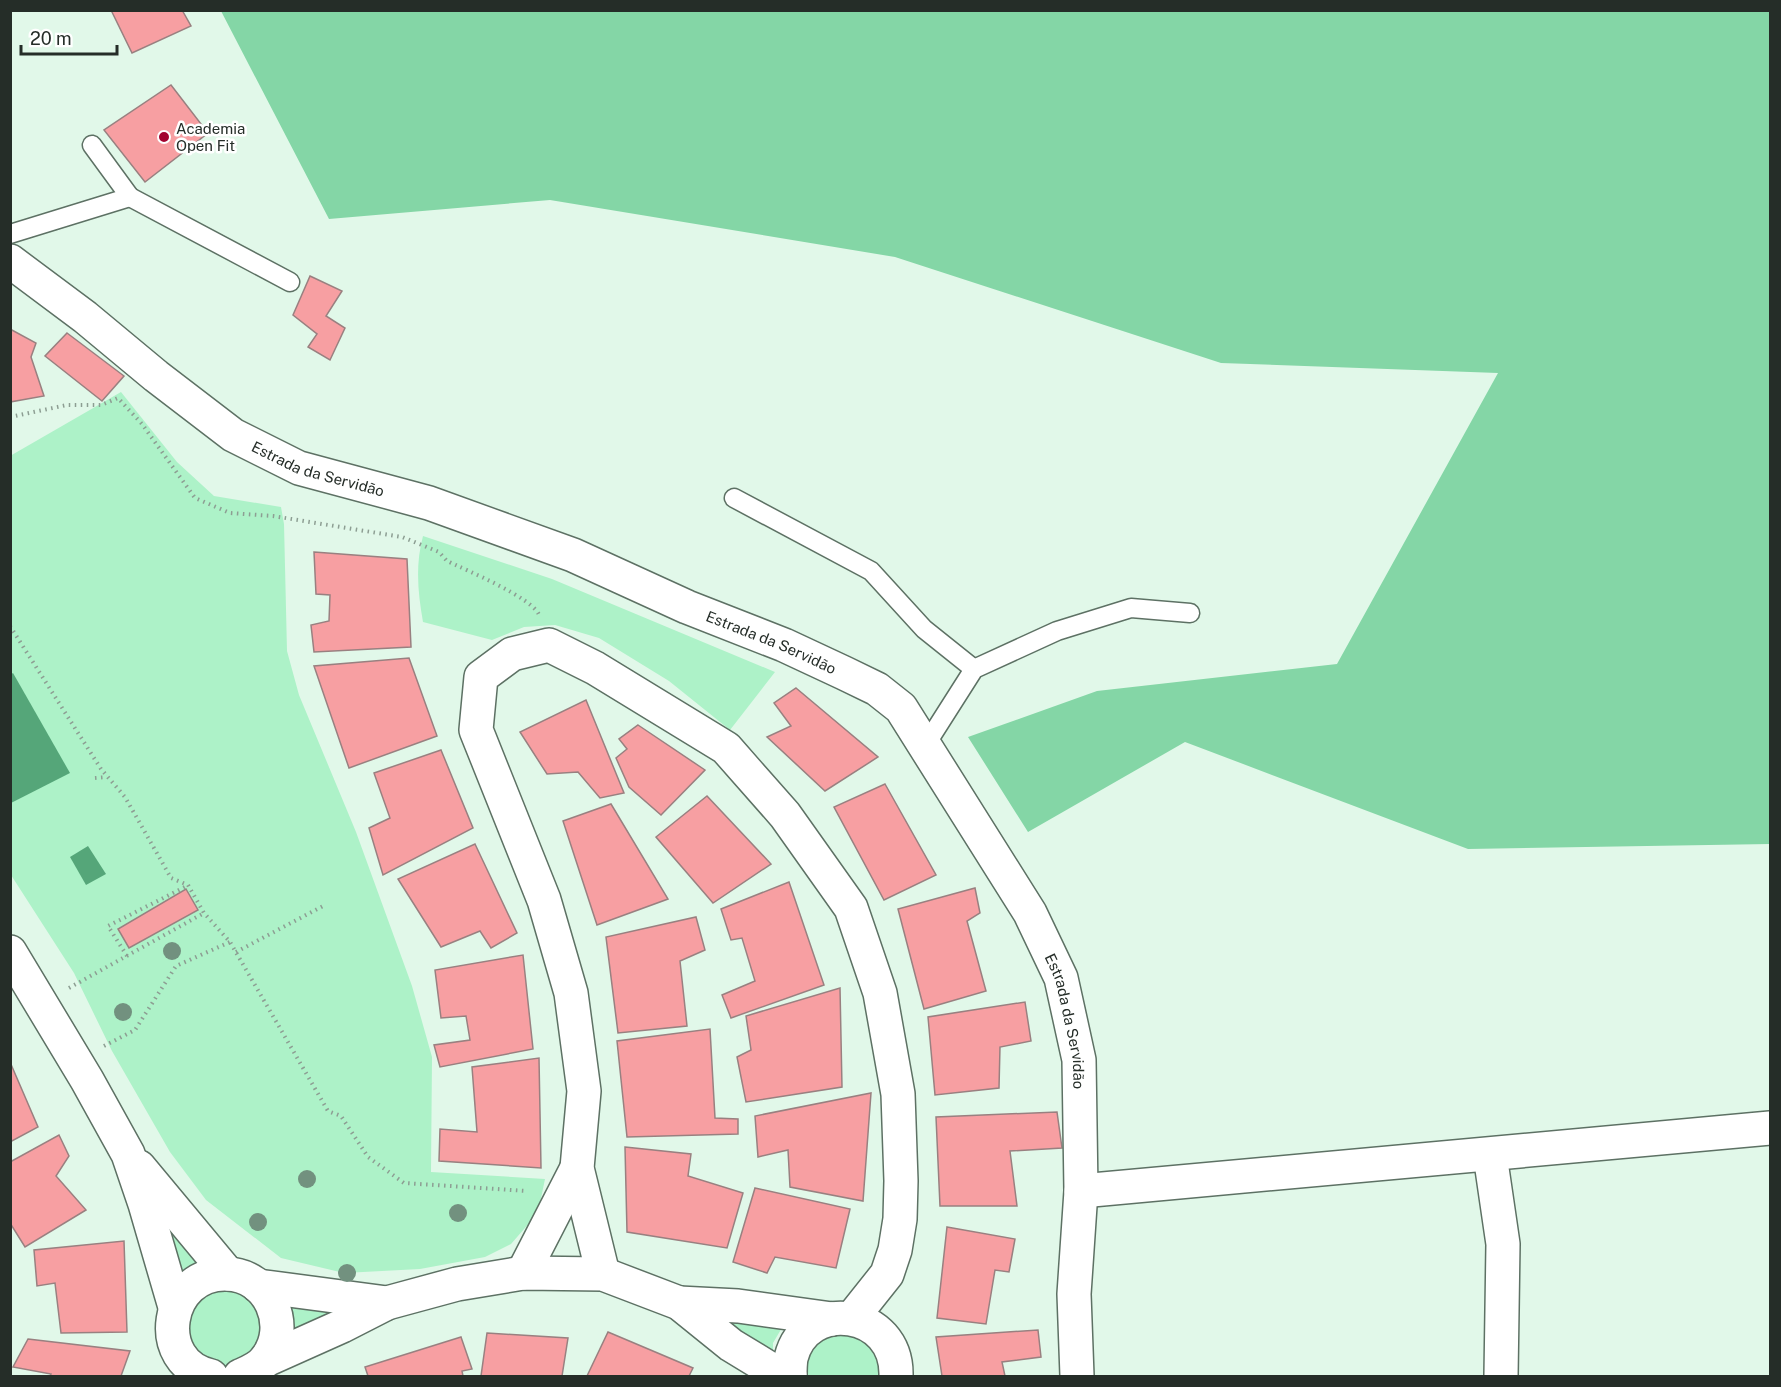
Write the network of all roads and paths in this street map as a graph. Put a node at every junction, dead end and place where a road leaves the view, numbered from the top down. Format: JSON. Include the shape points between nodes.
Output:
{"nodes":[{"id":1,"x":92,"y":145,"type":"dead end"},
{"id":2,"x":130,"y":197,"type":"junction"},
{"id":3,"x":10,"y":234,"type":"edge"},
{"id":4,"x":10,"y":261,"type":"edge"},
{"id":5,"x":290,"y":282,"type":"dead end"},
{"id":6,"x":10,"y":417,"type":"edge"},
{"id":7,"x":734,"y":498,"type":"dead end"},
{"id":8,"x":1190,"y":613,"type":"dead end"},
{"id":9,"x":541,"y":619,"type":"dead end"},
{"id":10,"x":10,"y":626,"type":"edge"},
{"id":11,"x":974,"y":669,"type":"junction"},
{"id":12,"x":925,"y":746,"type":"junction"},
{"id":13,"x":108,"y":777,"type":"junction"},
{"id":14,"x":95,"y":778,"type":"dead end"},
{"id":15,"x":188,"y":885,"type":"junction"},
{"id":16,"x":326,"y":905,"type":"dead end"},
{"id":17,"x":204,"y":913,"type":"junction"},
{"id":18,"x":230,"y":942,"type":"junction"},
{"id":19,"x":10,"y":952,"type":"edge"},
{"id":20,"x":236,"y":952,"type":"junction"},
{"id":21,"x":128,"y":956,"type":"junction"},
{"id":22,"x":69,"y":988,"type":"dead end"},
{"id":23,"x":103,"y":1047,"type":"dead end"},
{"id":24,"x":1770,"y":1128,"type":"edge"},
{"id":25,"x":128,"y":1154,"type":"junction"},
{"id":26,"x":1490,"y":1155,"type":"junction"},
{"id":27,"x":577,"y":1168,"type":"junction"},
{"id":28,"x":1081,"y":1191,"type":"junction"},
{"id":29,"x":537,"y":1192,"type":"dead end"},
{"id":30,"x":524,"y":1273,"type":"junction"},
{"id":31,"x":228,"y":1274,"type":"junction"},
{"id":32,"x":603,"y":1274,"type":"junction"},
{"id":33,"x":887,"y":1274,"type":"junction"},
{"id":34,"x":258,"y":1286,"type":"junction"},
{"id":35,"x":387,"y":1303,"type":"junction"},
{"id":36,"x":679,"y":1303,"type":"junction"},
{"id":37,"x":175,"y":1307,"type":"junction"},
{"id":38,"x":842,"y":1318,"type":"junction"},
{"id":39,"x":885,"y":1338,"type":"junction"},
{"id":40,"x":173,"y":1340,"type":"junction"},
{"id":41,"x":253,"y":1368,"type":"edge"},
{"id":42,"x":790,"y":1376,"type":"edge"},
{"id":43,"x":165,"y":1377,"type":"edge"},
{"id":44,"x":211,"y":1377,"type":"edge"},
{"id":45,"x":896,"y":1377,"type":"edge"},
{"id":46,"x":1077,"y":1377,"type":"edge"},
{"id":47,"x":1501,"y":1377,"type":"edge"}],
"edges":[{"from":1,"to":2,"type":"lane"},
{"from":2,"to":3,"type":"lane"},
{"from":2,"to":5,"type":"lane"},
{"from":4,"to":12,"type":"street","name":"Estrada da Servidão","via":[[233,435],[299,468],[429,503],[573,555],[687,607],[784,645],[877,688],[901,708]]},
{"from":6,"to":9,"type":"path","via":[[67,405],[101,405],[118,398],[142,424],[195,498],[230,513],[402,537],[439,552],[447,561],[515,595],[537,609]]},
{"from":7,"to":11,"type":"lane","via":[[870,571],[924,629]]},
{"from":8,"to":11,"type":"lane","via":[[1131,608],[1057,631]]},
{"from":10,"to":13,"type":"path"},
{"from":11,"to":12,"type":"lane"},
{"from":12,"to":28,"type":"street","name":"Estrada da Servidão","via":[[1030,913],[1061,978],[1079,1060]]},
{"from":13,"to":14,"type":"path"},
{"from":13,"to":15,"type":"path","via":[[125,797],[171,878]]},
{"from":15,"to":17,"type":"path"},
{"from":15,"to":21,"type":"path","via":[[108,926]]},
{"from":16,"to":20,"type":"path"},
{"from":17,"to":18,"type":"path"},
{"from":17,"to":21,"type":"path"},
{"from":18,"to":20,"type":"path"},
{"from":18,"to":23,"type":"path","via":[[176,966],[135,1030]]},
{"from":19,"to":25,"type":"street"},
{"from":20,"to":29,"type":"path","via":[[328,1111],[341,1116],[368,1157],[404,1183]]},
{"from":21,"to":22,"type":"path"},
{"from":24,"to":26,"type":"street"},
{"from":25,"to":31,"type":"street"},
{"from":25,"to":37,"type":"street"},
{"from":26,"to":28,"type":"street"},
{"from":26,"to":47,"type":"street","via":[[1503,1245]]},
{"from":27,"to":30,"type":"street"},
{"from":27,"to":32,"type":"street"},
{"from":27,"to":33,"type":"street","via":[[584,1091],[571,993],[544,900],[476,730],[481,677],[512,654],[549,645],[595,668],[726,748],[784,815],[851,908],[880,993],[898,1094],[900,1219]]},
{"from":28,"to":46,"type":"street","name":"Estrada da Servidão","via":[[1074,1294]]},
{"from":30,"to":32,"type":"street"},
{"from":30,"to":35,"type":"street","via":[[457,1284]]},
{"from":31,"to":34,"type":"street"},
{"from":31,"to":37,"type":"street","via":[[196,1282]]},
{"from":32,"to":36,"type":"street"},
{"from":33,"to":38,"type":"street"},
{"from":33,"to":39,"type":"street"},
{"from":34,"to":35,"type":"street"},
{"from":34,"to":41,"type":"street","via":[[270,1298],[278,1329],[274,1346]]},
{"from":35,"to":41,"type":"street"},
{"from":36,"to":38,"type":"street"},
{"from":36,"to":42,"type":"street","via":[[731,1345],[772,1370]]},
{"from":37,"to":40,"type":"street"},
{"from":38,"to":39,"type":"street","via":[[870,1325]]},
{"from":38,"to":42,"type":"street","via":[[814,1326],[800,1339],[791,1357]]},
{"from":39,"to":45,"type":"street","via":[[894,1355]]},
{"from":40,"to":43,"type":"street"},
{"from":40,"to":44,"type":"street","via":[[191,1367]]}]}
